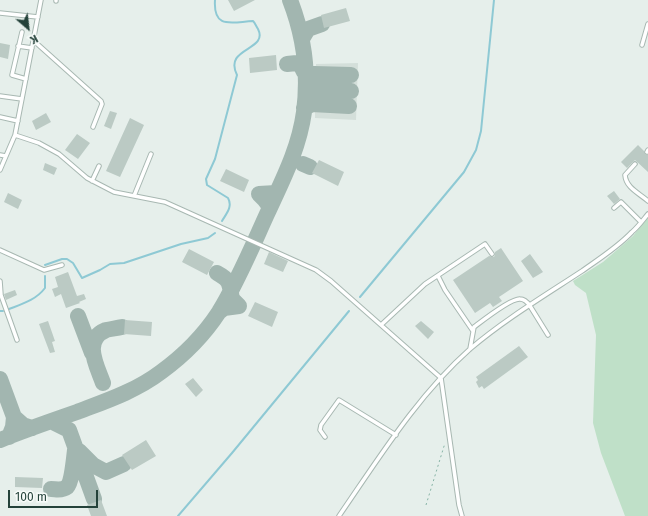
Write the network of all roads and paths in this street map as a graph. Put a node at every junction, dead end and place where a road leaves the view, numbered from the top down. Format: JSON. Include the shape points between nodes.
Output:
{"nodes":[{"id":1,"x":41,"y":0,"type":"edge"},
{"id":2,"x":0,"y":13,"type":"edge"},
{"id":3,"x":38,"y":17,"type":"junction"},
{"id":4,"x":648,"y":24,"type":"edge"},
{"id":5,"x":22,"y":32,"type":"dead end"},
{"id":6,"x":34,"y":41,"type":"junction"},
{"id":7,"x":642,"y":45,"type":"dead end"},
{"id":8,"x":18,"y":46,"type":"junction"},
{"id":9,"x":32,"y":48,"type":"junction"},
{"id":10,"x":26,"y":78,"type":"junction"},
{"id":11,"x":0,"y":96,"type":"edge"},
{"id":12,"x":22,"y":100,"type":"junction"},
{"id":13,"x":0,"y":117,"type":"edge"},
{"id":14,"x":18,"y":121,"type":"junction"},
{"id":15,"x":93,"y":127,"type":"dead end"},
{"id":16,"x":15,"y":135,"type":"junction"},
{"id":17,"x":151,"y":154,"type":"dead end"},
{"id":18,"x":0,"y":155,"type":"edge"},
{"id":19,"x":6,"y":156,"type":"junction"},
{"id":20,"x":636,"y":164,"type":"dead end"},
{"id":21,"x":99,"y":166,"type":"dead end"},
{"id":22,"x":0,"y":170,"type":"edge"},
{"id":23,"x":92,"y":181,"type":"junction"},
{"id":24,"x":134,"y":196,"type":"junction"},
{"id":25,"x":648,"y":201,"type":"edge"},
{"id":26,"x":614,"y":208,"type":"dead end"},
{"id":27,"x":648,"y":214,"type":"edge"},
{"id":28,"x":641,"y":222,"type":"junction"},
{"id":29,"x":0,"y":250,"type":"edge"},
{"id":30,"x":492,"y":254,"type":"dead end"},
{"id":31,"x":62,"y":264,"type":"dead end"},
{"id":32,"x":438,"y":276,"type":"junction"},
{"id":33,"x":0,"y":281,"type":"edge"},
{"id":34,"x":530,"y":306,"type":"junction"},
{"id":35,"x":381,"y":325,"type":"junction"},
{"id":36,"x":473,"y":331,"type":"junction"},
{"id":37,"x":548,"y":336,"type":"dead end"},
{"id":38,"x":16,"y":340,"type":"dead end"},
{"id":39,"x":470,"y":349,"type":"junction"},
{"id":40,"x":441,"y":378,"type":"junction"},
{"id":41,"x":448,"y":432,"type":"junction"},
{"id":42,"x":396,"y":435,"type":"junction"},
{"id":43,"x":325,"y":437,"type":"dead end"},
{"id":44,"x":426,"y":505,"type":"dead end"},
{"id":45,"x":461,"y":515,"type":"edge"},
{"id":46,"x":339,"y":516,"type":"edge"}],
"edges":[{"from":1,"to":3,"type":"lane"},
{"from":2,"to":3,"type":"lane"},
{"from":3,"to":6,"type":"lane"},
{"from":4,"to":7,"type":"lane"},
{"from":5,"to":8,"type":"lane"},
{"from":6,"to":9,"type":"lane"},
{"from":6,"to":15,"type":"lane","via":[[101,101]]},
{"from":8,"to":9,"type":"lane"},
{"from":8,"to":10,"type":"lane","via":[[12,75]]},
{"from":9,"to":10,"type":"lane"},
{"from":10,"to":12,"type":"lane"},
{"from":11,"to":12,"type":"lane"},
{"from":12,"to":14,"type":"lane"},
{"from":13,"to":14,"type":"lane"},
{"from":14,"to":16,"type":"lane"},
{"from":16,"to":19,"type":"lane"},
{"from":16,"to":23,"type":"lane","via":[[60,154]]},
{"from":17,"to":24,"type":"lane"},
{"from":18,"to":19,"type":"lane"},
{"from":19,"to":22,"type":"lane"},
{"from":20,"to":25,"type":"lane","via":[[625,175],[626,181]]},
{"from":21,"to":23,"type":"lane"},
{"from":23,"to":24,"type":"lane","via":[[114,192]]},
{"from":24,"to":35,"type":"lane","via":[[165,202],[316,270]]},
{"from":26,"to":28,"type":"lane","via":[[621,202]]},
{"from":27,"to":28,"type":"lane"},
{"from":28,"to":34,"type":"lane","via":[[632,233],[606,254]]},
{"from":29,"to":31,"type":"lane","via":[[44,270]]},
{"from":30,"to":32,"type":"lane","via":[[485,244]]},
{"from":32,"to":35,"type":"lane"},
{"from":32,"to":36,"type":"lane"},
{"from":33,"to":38,"type":"lane","via":[[1,294]]},
{"from":34,"to":36,"type":"lane","via":[[520,299],[513,300],[474,327]]},
{"from":34,"to":37,"type":"lane"},
{"from":34,"to":39,"type":"lane"},
{"from":35,"to":40,"type":"lane"},
{"from":36,"to":39,"type":"lane"},
{"from":39,"to":40,"type":"lane"},
{"from":40,"to":41,"type":"lane"},
{"from":40,"to":42,"type":"lane"},
{"from":41,"to":44,"type":"path"},
{"from":41,"to":45,"type":"lane"},
{"from":42,"to":43,"type":"lane","via":[[339,400],[321,424],[320,430]]},
{"from":42,"to":46,"type":"lane"}]}
